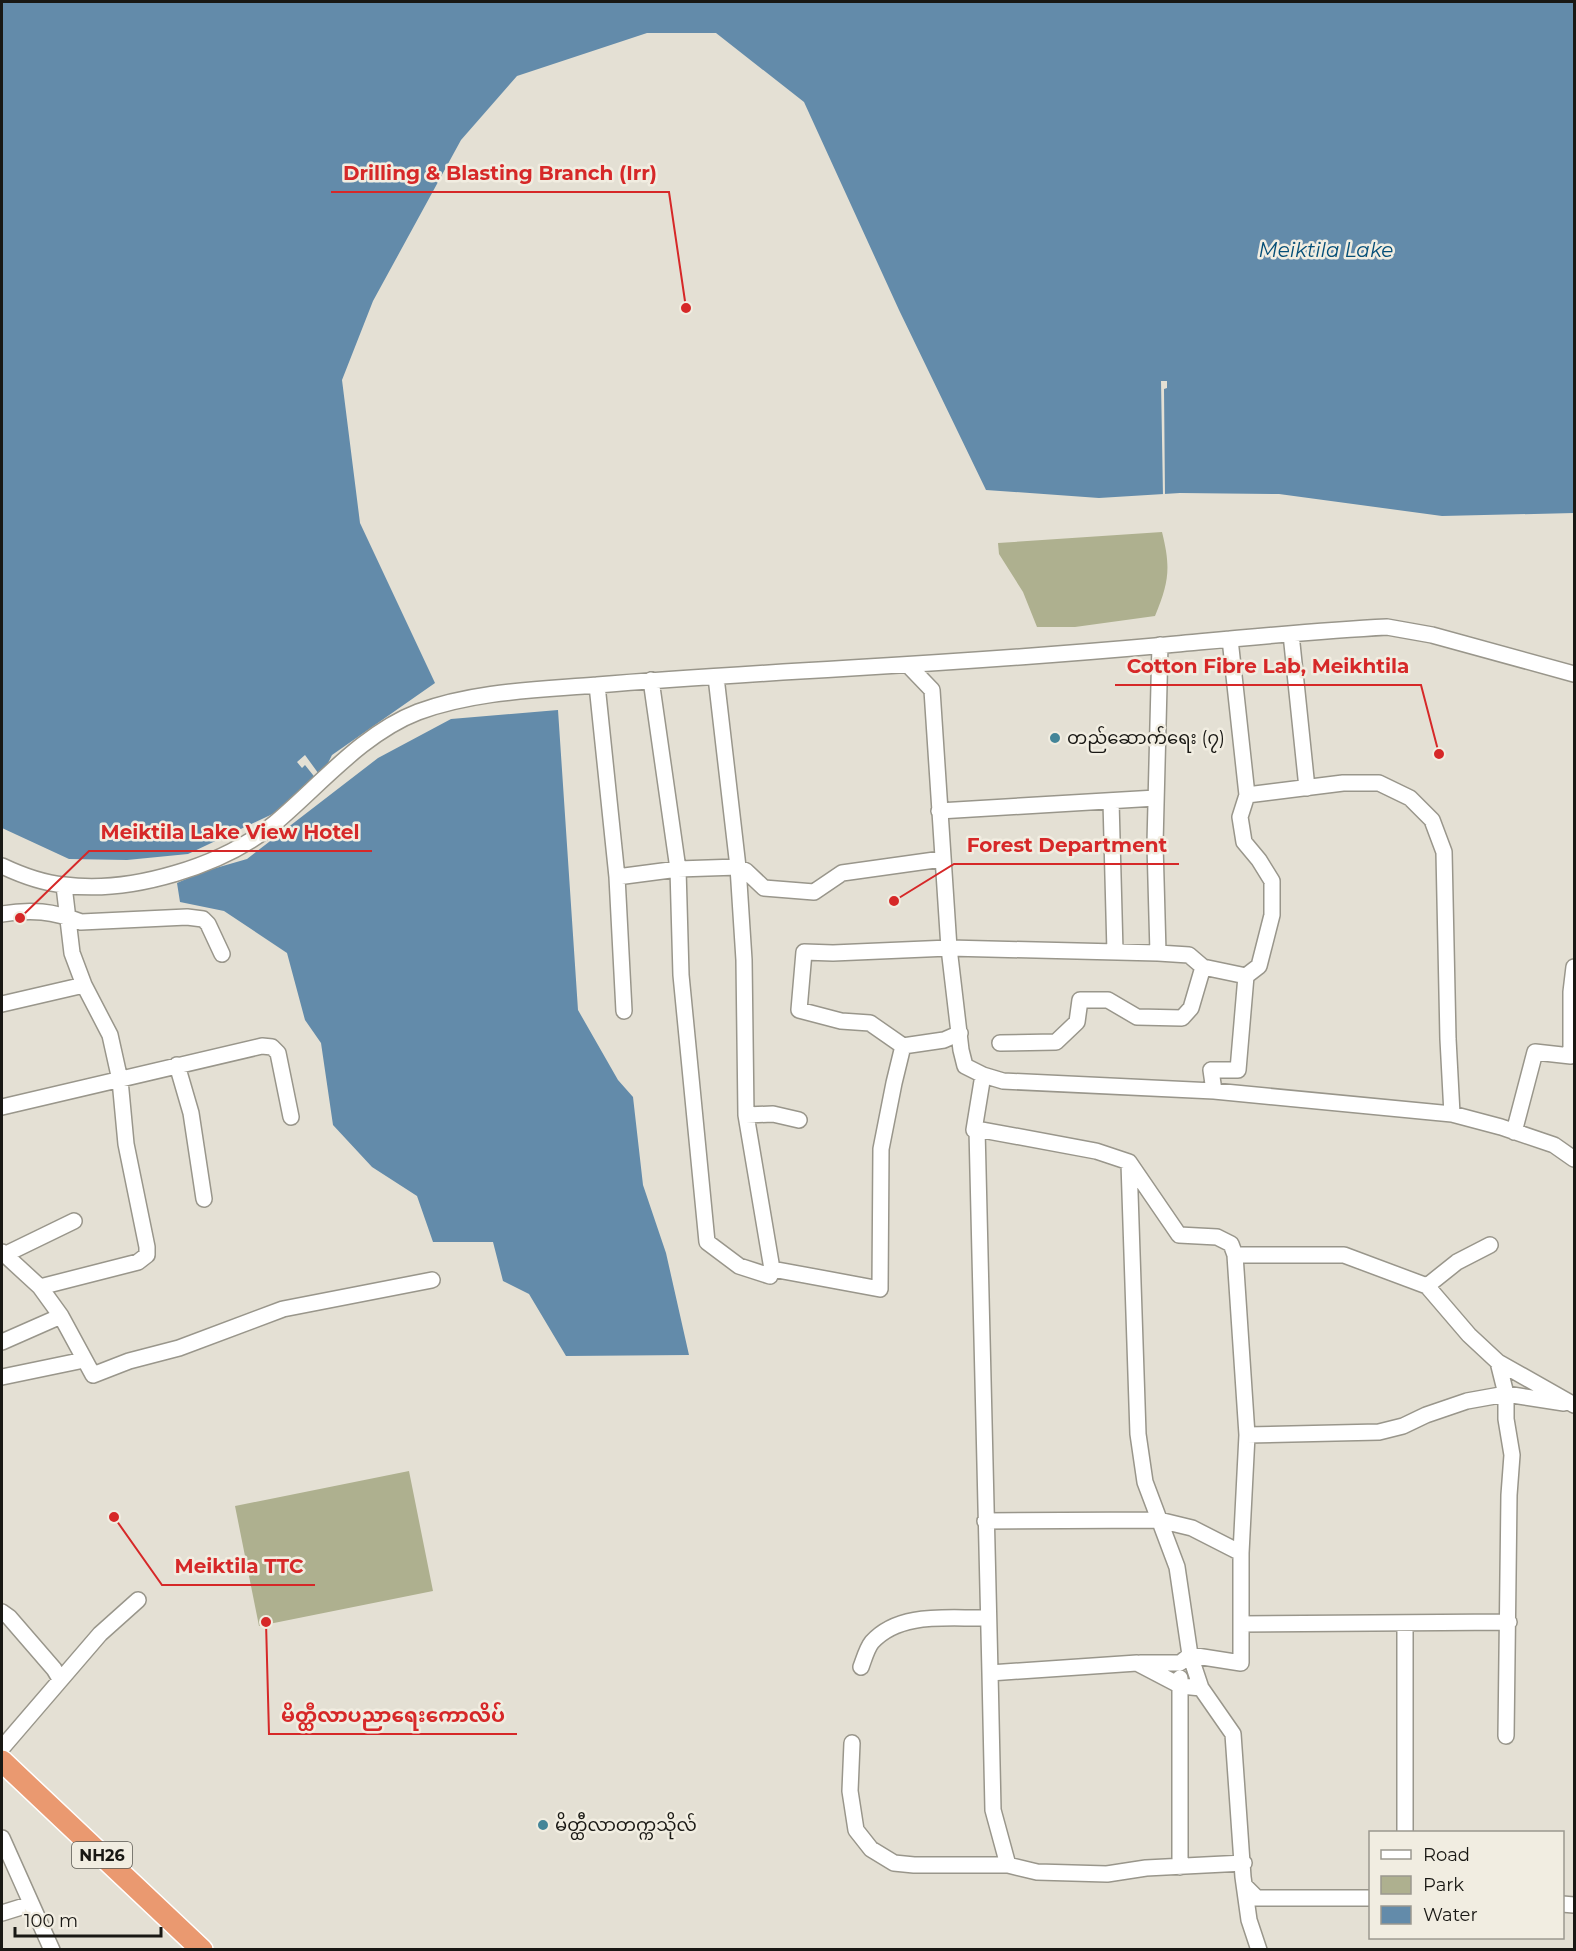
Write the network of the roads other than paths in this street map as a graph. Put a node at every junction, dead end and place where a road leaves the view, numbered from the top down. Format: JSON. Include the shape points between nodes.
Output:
{"nodes":[{"id":1,"x":1291,"y":634,"type":"junction"},
{"id":2,"x":1230,"y":639,"type":"junction"},
{"id":3,"x":1160,"y":645,"type":"junction"},
{"id":4,"x":908,"y":665,"type":"junction"},
{"id":5,"x":1575,"y":674,"type":"edge"},
{"id":6,"x":716,"y":677,"type":"junction"},
{"id":7,"x":651,"y":680,"type":"junction"},
{"id":8,"x":597,"y":685,"type":"junction"},
{"id":9,"x":1307,"y":788,"type":"junction"},
{"id":10,"x":1247,"y":795,"type":"junction"},
{"id":11,"x":1156,"y":798,"type":"junction"},
{"id":12,"x":1111,"y":801,"type":"junction"},
{"id":13,"x":939,"y":811,"type":"junction"},
{"id":14,"x":942,"y":859,"type":"junction"},
{"id":15,"x":2,"y":866,"type":"edge"},
{"id":16,"x":738,"y":867,"type":"junction"},
{"id":17,"x":678,"y":869,"type":"junction"},
{"id":18,"x":617,"y":877,"type":"junction"},
{"id":19,"x":64,"y":886,"type":"junction"},
{"id":20,"x":2,"y":914,"type":"edge"},
{"id":21,"x":67,"y":916,"type":"junction"},
{"id":22,"x":949,"y":948,"type":"junction"},
{"id":23,"x":1115,"y":952,"type":"junction"},
{"id":24,"x":1158,"y":953,"type":"junction"},
{"id":25,"x":222,"y":954,"type":"dead end"},
{"id":26,"x":1203,"y":967,"type":"junction"},
{"id":27,"x":1575,"y":967,"type":"edge"},
{"id":28,"x":1246,"y":976,"type":"junction"},
{"id":29,"x":84,"y":985,"type":"junction"},
{"id":30,"x":2,"y":1004,"type":"edge"},
{"id":31,"x":624,"y":1011,"type":"dead end"},
{"id":32,"x":960,"y":1033,"type":"junction"},
{"id":33,"x":1000,"y":1043,"type":"dead end"},
{"id":34,"x":903,"y":1046,"type":"junction"},
{"id":35,"x":177,"y":1065,"type":"junction"},
{"id":36,"x":982,"y":1076,"type":"junction"},
{"id":37,"x":120,"y":1080,"type":"junction"},
{"id":38,"x":1214,"y":1091,"type":"junction"},
{"id":39,"x":2,"y":1107,"type":"edge"},
{"id":40,"x":1452,"y":1114,"type":"junction"},
{"id":41,"x":746,"y":1115,"type":"junction"},
{"id":42,"x":291,"y":1117,"type":"dead end"},
{"id":43,"x":799,"y":1119,"type":"dead end"},
{"id":44,"x":976,"y":1129,"type":"junction"},
{"id":45,"x":1514,"y":1131,"type":"junction"},
{"id":46,"x":1575,"y":1159,"type":"edge"},
{"id":47,"x":1129,"y":1162,"type":"junction"},
{"id":48,"x":204,"y":1199,"type":"dead end"},
{"id":49,"x":74,"y":1221,"type":"dead end"},
{"id":50,"x":1490,"y":1245,"type":"dead end"},
{"id":51,"x":3,"y":1253,"type":"edge"},
{"id":52,"x":1235,"y":1255,"type":"junction"},
{"id":53,"x":772,"y":1269,"type":"junction"},
{"id":54,"x":432,"y":1280,"type":"dead end"},
{"id":55,"x":1427,"y":1286,"type":"junction"},
{"id":56,"x":40,"y":1287,"type":"junction"},
{"id":57,"x":61,"y":1316,"type":"junction"},
{"id":58,"x":2,"y":1342,"type":"edge"},
{"id":59,"x":84,"y":1360,"type":"junction"},
{"id":60,"x":1498,"y":1362,"type":"junction"},
{"id":61,"x":2,"y":1377,"type":"edge"},
{"id":62,"x":1506,"y":1394,"type":"junction"},
{"id":63,"x":1575,"y":1405,"type":"edge"},
{"id":64,"x":1247,"y":1435,"type":"junction"},
{"id":65,"x":985,"y":1521,"type":"junction"},
{"id":66,"x":1159,"y":1521,"type":"junction"},
{"id":67,"x":1240,"y":1552,"type":"junction"},
{"id":68,"x":138,"y":1600,"type":"dead end"},
{"id":69,"x":2,"y":1612,"type":"edge"},
{"id":70,"x":987,"y":1618,"type":"junction"},
{"id":71,"x":1509,"y":1622,"type":"junction"},
{"id":72,"x":1405,"y":1623,"type":"junction"},
{"id":73,"x":1241,"y":1624,"type":"junction"},
{"id":74,"x":1185,"y":1659,"type":"junction"},
{"id":75,"x":1137,"y":1663,"type":"junction"},
{"id":76,"x":861,"y":1667,"type":"dead end"},
{"id":77,"x":990,"y":1673,"type":"junction"},
{"id":78,"x":60,"y":1679,"type":"junction"},
{"id":79,"x":1180,"y":1686,"type":"junction"},
{"id":80,"x":1201,"y":1688,"type":"junction"},
{"id":81,"x":1506,"y":1736,"type":"dead end"},
{"id":82,"x":852,"y":1743,"type":"dead end"},
{"id":83,"x":2,"y":1748,"type":"edge"},
{"id":84,"x":2,"y":1761,"type":"edge"},
{"id":85,"x":1405,"y":1831,"type":"edge"},
{"id":86,"x":2,"y":1838,"type":"edge"},
{"id":87,"x":1244,"y":1863,"type":"junction"},
{"id":88,"x":1008,"y":1865,"type":"junction"},
{"id":89,"x":1180,"y":1867,"type":"junction"},
{"id":90,"x":1245,"y":1886,"type":"junction"},
{"id":91,"x":1369,"y":1898,"type":"edge"},
{"id":92,"x":31,"y":1904,"type":"junction"},
{"id":93,"x":2,"y":1913,"type":"edge"},
{"id":94,"x":52,"y":1950,"type":"edge"},
{"id":95,"x":202,"y":1950,"type":"edge"},
{"id":96,"x":1259,"y":1950,"type":"edge"}],
"edges":[{"from":1,"to":2,"type":"street"},
{"from":1,"to":5,"type":"street","via":[[1407,629]]},
{"from":1,"to":9,"type":"street"},
{"from":2,"to":3,"type":"street"},
{"from":2,"to":10,"type":"street"},
{"from":3,"to":4,"type":"street"},
{"from":3,"to":11,"type":"street"},
{"from":4,"to":6,"type":"street"},
{"from":4,"to":13,"type":"street","via":[[932,690]]},
{"from":6,"to":7,"type":"street"},
{"from":6,"to":16,"type":"street"},
{"from":7,"to":8,"type":"street"},
{"from":7,"to":17,"type":"street"},
{"from":8,"to":18,"type":"street"},
{"from":8,"to":19,"type":"street","via":[[484,695],[416,713],[356,750],[260,835],[220,857],[188,870],[132,883]]},
{"from":9,"to":10,"type":"street"},
{"from":9,"to":40,"type":"street","via":[[1379,783],[1410,798],[1432,820],[1444,852]]},
{"from":10,"to":28,"type":"street","via":[[1240,817],[1244,842],[1272,881],[1272,915],[1259,966]]},
{"from":11,"to":12,"type":"street"},
{"from":11,"to":24,"type":"street"},
{"from":12,"to":13,"type":"street"},
{"from":12,"to":23,"type":"street"},
{"from":13,"to":14,"type":"street"},
{"from":14,"to":16,"type":"street","via":[[842,873],[814,892],[764,888]]},
{"from":14,"to":22,"type":"street"},
{"from":15,"to":19,"type":"street"},
{"from":16,"to":17,"type":"street"},
{"from":16,"to":41,"type":"street"},
{"from":17,"to":18,"type":"street"},
{"from":17,"to":53,"type":"street","via":[[681,975],[707,1242],[739,1266],[770,1276]]},
{"from":18,"to":31,"type":"street"},
{"from":19,"to":21,"type":"street"},
{"from":20,"to":21,"type":"street","via":[[28,910]]},
{"from":21,"to":25,"type":"street","via":[[81,922],[203,919]]},
{"from":21,"to":29,"type":"street","via":[[72,953]]},
{"from":22,"to":23,"type":"street"},
{"from":22,"to":32,"type":"street"},
{"from":22,"to":34,"type":"street","via":[[804,952],[799,1010],[841,1021],[870,1023]]},
{"from":23,"to":24,"type":"street"},
{"from":24,"to":26,"type":"street","via":[[1190,955]]},
{"from":26,"to":28,"type":"street"},
{"from":26,"to":33,"type":"street","via":[[1191,1008],[1182,1018],[1137,1017],[1108,1000],[1080,1000],[1077,1022],[1056,1042]]},
{"from":27,"to":45,"type":"street","via":[[1571,1056],[1535,1052]]},
{"from":28,"to":38,"type":"street","via":[[1238,1070],[1211,1070]]},
{"from":29,"to":30,"type":"street"},
{"from":29,"to":37,"type":"street","via":[[110,1035]]},
{"from":32,"to":34,"type":"street","via":[[944,1040]]},
{"from":32,"to":36,"type":"street","via":[[965,1066]]},
{"from":34,"to":53,"type":"street","via":[[881,1149],[880,1289]]},
{"from":35,"to":37,"type":"street"},
{"from":35,"to":42,"type":"street","via":[[237,1050],[272,1047],[278,1053]]},
{"from":35,"to":48,"type":"street","via":[[191,1113]]},
{"from":36,"to":38,"type":"street","via":[[1003,1081]]},
{"from":36,"to":44,"type":"street"},
{"from":37,"to":39,"type":"street"},
{"from":37,"to":56,"type":"street","via":[[126,1144],[147,1255],[138,1262]]},
{"from":38,"to":40,"type":"street"},
{"from":40,"to":45,"type":"street"},
{"from":41,"to":43,"type":"street","via":[[773,1114]]},
{"from":41,"to":53,"type":"street"},
{"from":44,"to":47,"type":"street","via":[[1096,1150]]},
{"from":44,"to":65,"type":"street"},
{"from":45,"to":46,"type":"street","via":[[1554,1145]]},
{"from":47,"to":52,"type":"street","via":[[1179,1235],[1217,1237],[1231,1244]]},
{"from":47,"to":66,"type":"street","via":[[1138,1434],[1145,1482]]},
{"from":49,"to":51,"type":"street"},
{"from":50,"to":55,"type":"street","via":[[1457,1262]]},
{"from":51,"to":56,"type":"street"},
{"from":52,"to":55,"type":"street","via":[[1344,1255]]},
{"from":52,"to":64,"type":"street"},
{"from":54,"to":59,"type":"street","via":[[283,1309],[93,1375]]},
{"from":55,"to":60,"type":"street"},
{"from":56,"to":57,"type":"street"},
{"from":57,"to":58,"type":"street"},
{"from":57,"to":59,"type":"street"},
{"from":59,"to":61,"type":"street"},
{"from":60,"to":62,"type":"street"},
{"from":60,"to":63,"type":"street"},
{"from":62,"to":63,"type":"street"},
{"from":62,"to":64,"type":"street","via":[[1467,1401],[1379,1432]]},
{"from":62,"to":71,"type":"street","via":[[1512,1455]]},
{"from":64,"to":67,"type":"street"},
{"from":65,"to":66,"type":"street"},
{"from":65,"to":70,"type":"street"},
{"from":66,"to":67,"type":"street","via":[[1192,1528]]},
{"from":66,"to":74,"type":"street","via":[[1177,1568]]},
{"from":67,"to":73,"type":"street"},
{"from":68,"to":78,"type":"street","via":[[100,1634]]},
{"from":69,"to":78,"type":"street"},
{"from":70,"to":76,"type":"street","via":[[909,1620],[887,1630],[872,1643]]},
{"from":70,"to":77,"type":"street"},
{"from":71,"to":72,"type":"street"},
{"from":71,"to":81,"type":"street"},
{"from":72,"to":73,"type":"street"},
{"from":72,"to":85,"type":"street"},
{"from":73,"to":74,"type":"street","via":[[1241,1663]]},
{"from":74,"to":75,"type":"street"},
{"from":74,"to":79,"type":"street"},
{"from":74,"to":80,"type":"street"},
{"from":75,"to":77,"type":"street"},
{"from":75,"to":79,"type":"street"},
{"from":77,"to":88,"type":"street","via":[[993,1810]]},
{"from":78,"to":83,"type":"street"},
{"from":79,"to":80,"type":"street"},
{"from":79,"to":89,"type":"street"},
{"from":80,"to":87,"type":"street","via":[[1233,1734]]},
{"from":82,"to":88,"type":"street","via":[[850,1791],[856,1830],[871,1849],[894,1863]]},
{"from":84,"to":95,"type":"highway","number":"NH26"},
{"from":86,"to":92,"type":"street"},
{"from":87,"to":89,"type":"street"},
{"from":87,"to":90,"type":"street"},
{"from":88,"to":89,"type":"street","via":[[1037,1872],[1107,1874]]},
{"from":90,"to":91,"type":"street","via":[[1257,1898]]},
{"from":90,"to":96,"type":"street","via":[[1249,1920]]},
{"from":92,"to":93,"type":"street"},
{"from":92,"to":94,"type":"street"}]}
